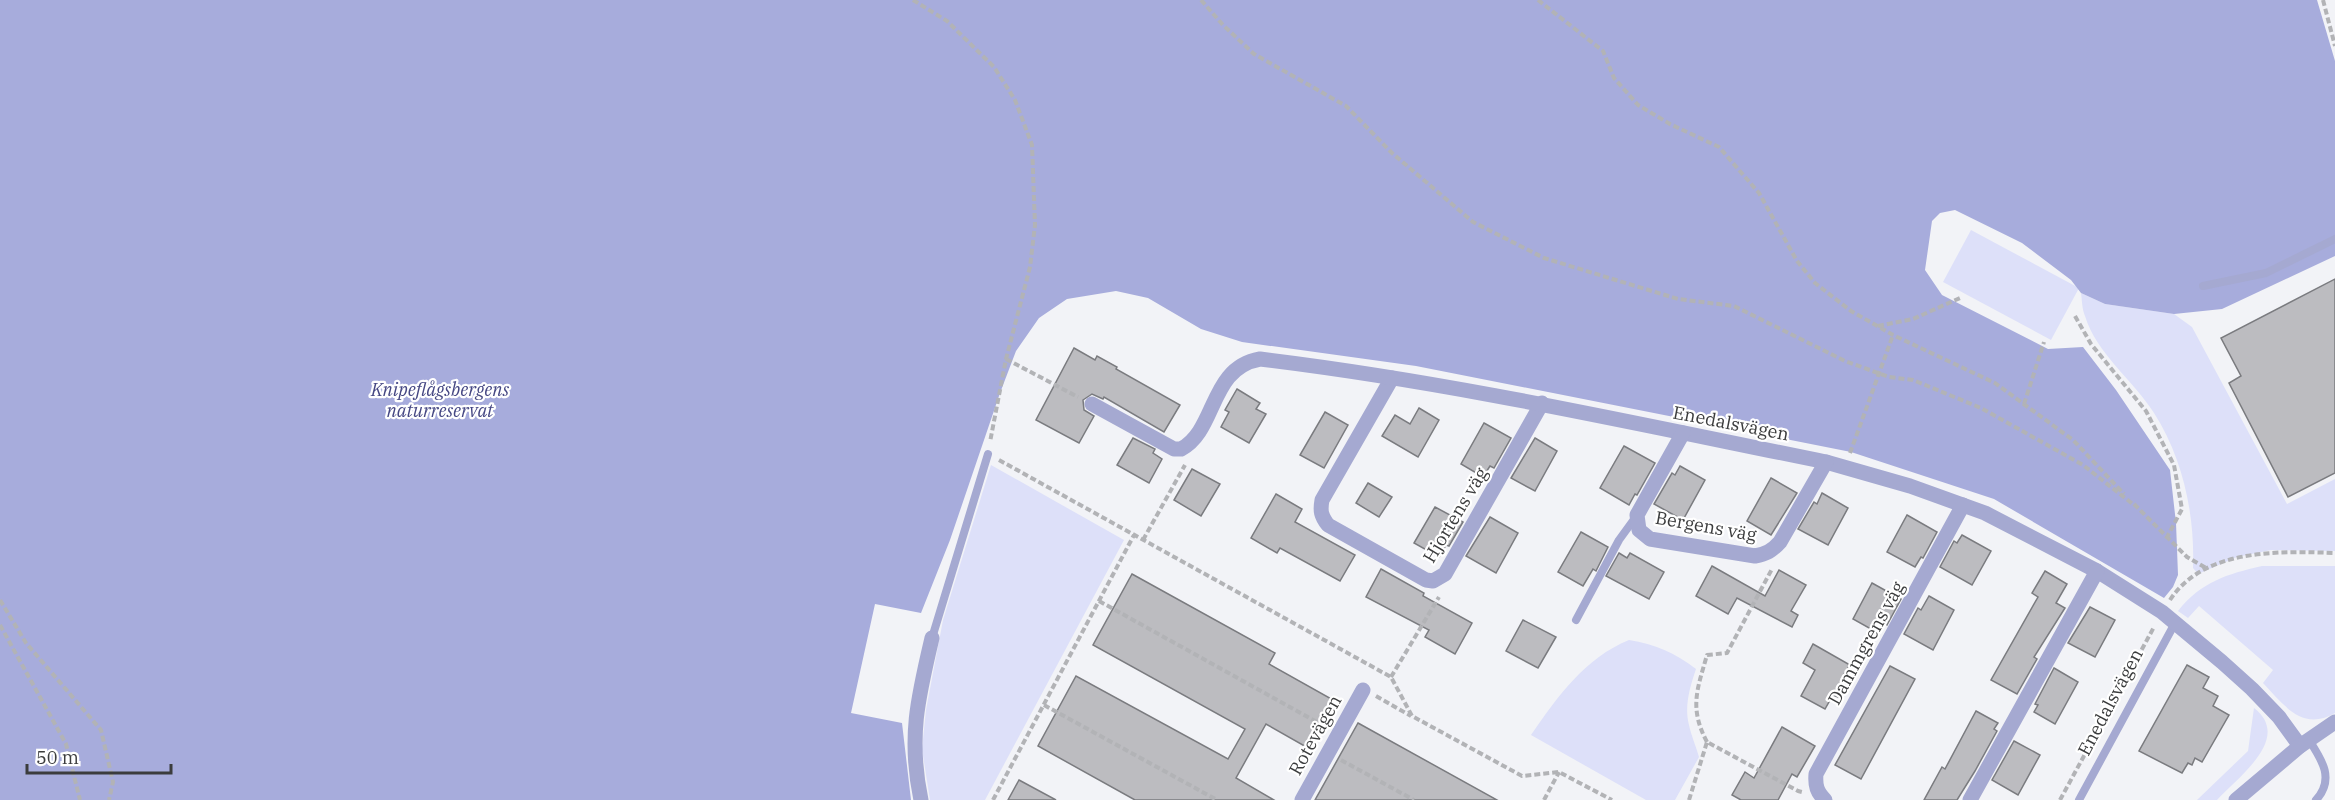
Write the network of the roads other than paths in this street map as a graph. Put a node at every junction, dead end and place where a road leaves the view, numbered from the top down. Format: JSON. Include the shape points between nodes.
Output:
{"nodes":[{"id":1,"x":2335,"y":239,"type":"edge"},
{"id":2,"x":2202,"y":286,"type":"dead end"},
{"id":3,"x":1392,"y":378,"type":"junction"},
{"id":4,"x":1542,"y":403,"type":"junction"},
{"id":5,"x":1092,"y":404,"type":"road end"},
{"id":6,"x":1683,"y":433,"type":"junction"},
{"id":7,"x":988,"y":454,"type":"road end"},
{"id":8,"x":1826,"y":462,"type":"junction"},
{"id":9,"x":1963,"y":505,"type":"junction"},
{"id":10,"x":1637,"y":515,"type":"junction"},
{"id":11,"x":2097,"y":571,"type":"junction"},
{"id":12,"x":1575,"y":620,"type":"dead end"},
{"id":13,"x":2175,"y":622,"type":"junction"},
{"id":14,"x":932,"y":638,"type":"joint"},
{"id":15,"x":1363,"y":690,"type":"road end"},
{"id":16,"x":2335,"y":723,"type":"edge"},
{"id":17,"x":2304,"y":743,"type":"junction"},
{"id":18,"x":1821,"y":796,"type":"edge"},
{"id":19,"x":921,"y":800,"type":"edge"},
{"id":20,"x":1302,"y":800,"type":"edge"},
{"id":21,"x":1970,"y":800,"type":"edge"},
{"id":22,"x":2079,"y":800,"type":"edge"},
{"id":23,"x":2236,"y":800,"type":"edge"},
{"id":24,"x":2316,"y":800,"type":"edge"}],
"edges":[{"from":1,"to":2,"type":"lane","via":[[2266,273]]},
{"from":3,"to":4,"type":"street","name":"Enedalsvägen"},
{"from":3,"to":4,"type":"street","name":"Hjortens väg","via":[[1322,500],[1320,510],[1328,525],[1426,580],[1445,574]]},
{"from":3,"to":5,"type":"street","name":"Enedalsvägen","via":[[1260,359],[1247,362],[1228,377],[1193,441],[1181,449],[1174,449]]},
{"from":4,"to":6,"type":"street","name":"Enedalsvägen"},
{"from":6,"to":8,"type":"street","name":"Enedalsvägen"},
{"from":6,"to":10,"type":"street","name":"Bergens väg"},
{"from":7,"to":14,"type":"lane"},
{"from":8,"to":9,"type":"street","name":"Enedalsvägen"},
{"from":8,"to":10,"type":"street","name":"Bergens väg","via":[[1773,551],[1755,556],[1650,539],[1639,530]]},
{"from":9,"to":11,"type":"street","name":"Enedalsvägen","via":[[2009,524]]},
{"from":9,"to":18,"type":"street","name":"Dammgrens väg","via":[[1816,774]]},
{"from":10,"to":12,"type":"lane"},
{"from":11,"to":13,"type":"street","name":"Enedalsvägen"},
{"from":11,"to":21,"type":"street"},
{"from":13,"to":17,"type":"street","name":"Enedalsvägen","via":[[2252,689]]},
{"from":13,"to":22,"type":"lane","name":"Enedalsvägen"},
{"from":14,"to":19,"type":"street","via":[[914,729]]},
{"from":15,"to":20,"type":"street","name":"Rotevägen"},
{"from":16,"to":17,"type":"street"},
{"from":17,"to":23,"type":"street"},
{"from":17,"to":24,"type":"lane","via":[[2328,770],[2328,783]]}]}
